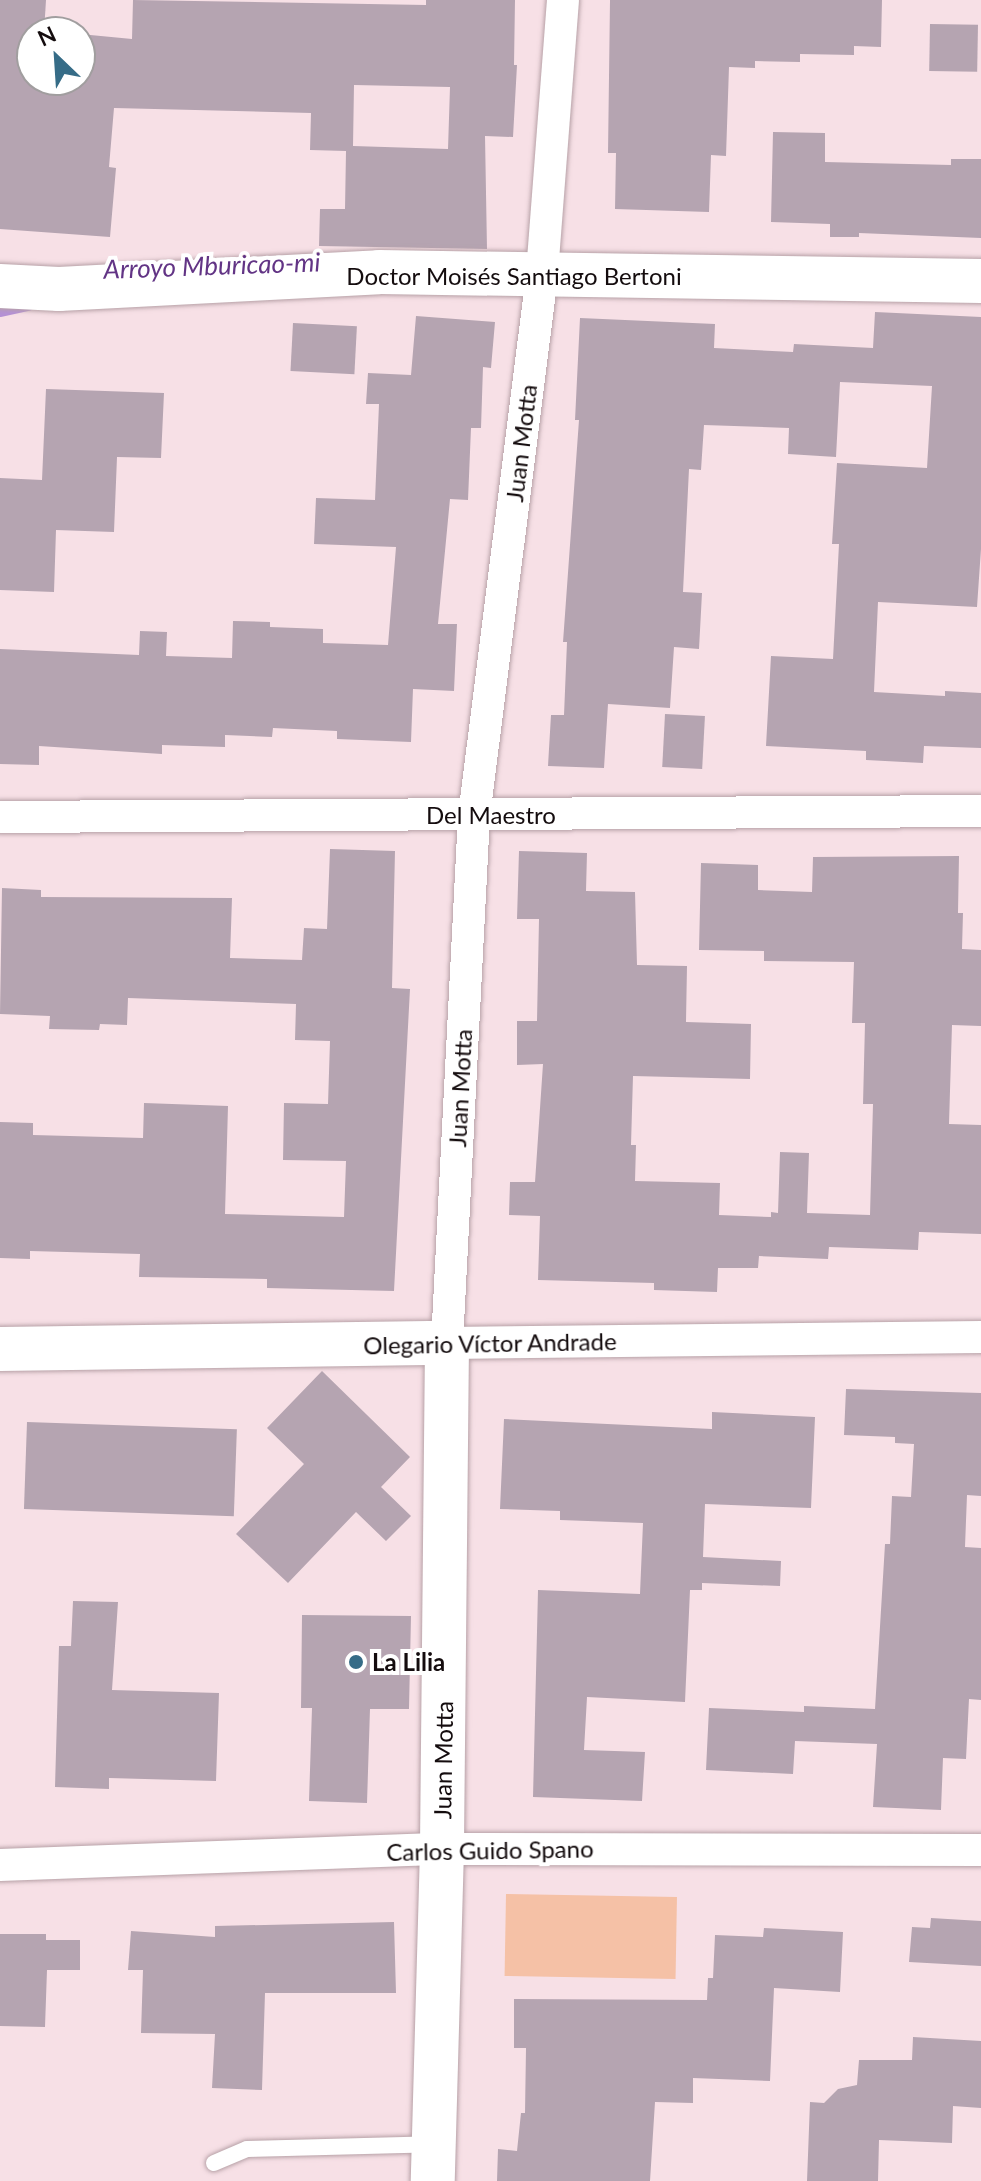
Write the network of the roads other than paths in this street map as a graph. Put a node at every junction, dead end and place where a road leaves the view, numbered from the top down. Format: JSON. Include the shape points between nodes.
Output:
{"nodes":[{"id":1,"x":563,"y":0,"type":"edge"},
{"id":2,"x":542,"y":275,"type":"junction"},
{"id":3,"x":981,"y":281,"type":"edge"},
{"id":4,"x":0,"y":286,"type":"edge"},
{"id":5,"x":981,"y":811,"type":"edge"},
{"id":6,"x":474,"y":816,"type":"junction"},
{"id":7,"x":0,"y":817,"type":"edge"},
{"id":8,"x":981,"y":1337,"type":"edge"},
{"id":9,"x":447,"y":1343,"type":"junction"},
{"id":10,"x":0,"y":1349,"type":"edge"},
{"id":11,"x":442,"y":1849,"type":"junction"},
{"id":12,"x":981,"y":1850,"type":"edge"},
{"id":13,"x":0,"y":1865,"type":"edge"},
{"id":14,"x":214,"y":2163,"type":"dead end"},
{"id":15,"x":434,"y":2163,"type":"edge"}],
"edges":[{"from":1,"to":2,"type":"street","name":"Juan Motta"},
{"from":2,"to":3,"type":"street","name":"Doctor Moisés Santiago Bertoni"},
{"from":2,"to":4,"type":"street","name":"Doctor Moisés Santiago Bertoni","via":[[379,272],[59,289]]},
{"from":2,"to":6,"type":"street","name":"Juan Motta"},
{"from":5,"to":6,"type":"street","name":"Del Maestro"},
{"from":6,"to":7,"type":"street","name":"Del Maestro"},
{"from":6,"to":9,"type":"street","name":"Juan Motta"},
{"from":8,"to":9,"type":"street","name":"Olegario Víctor Andrade"},
{"from":9,"to":10,"type":"street","name":"Olegario Víctor Andrade"},
{"from":9,"to":11,"type":"street","name":"Juan Motta"},
{"from":11,"to":12,"type":"street","name":"Carlos Guido Spano"},
{"from":11,"to":13,"type":"street","name":"Carlos Guido Spano"},
{"from":11,"to":15,"type":"street","name":"Juan Motta"},
{"from":14,"to":15,"type":"lane","via":[[247,2149]]}]}
